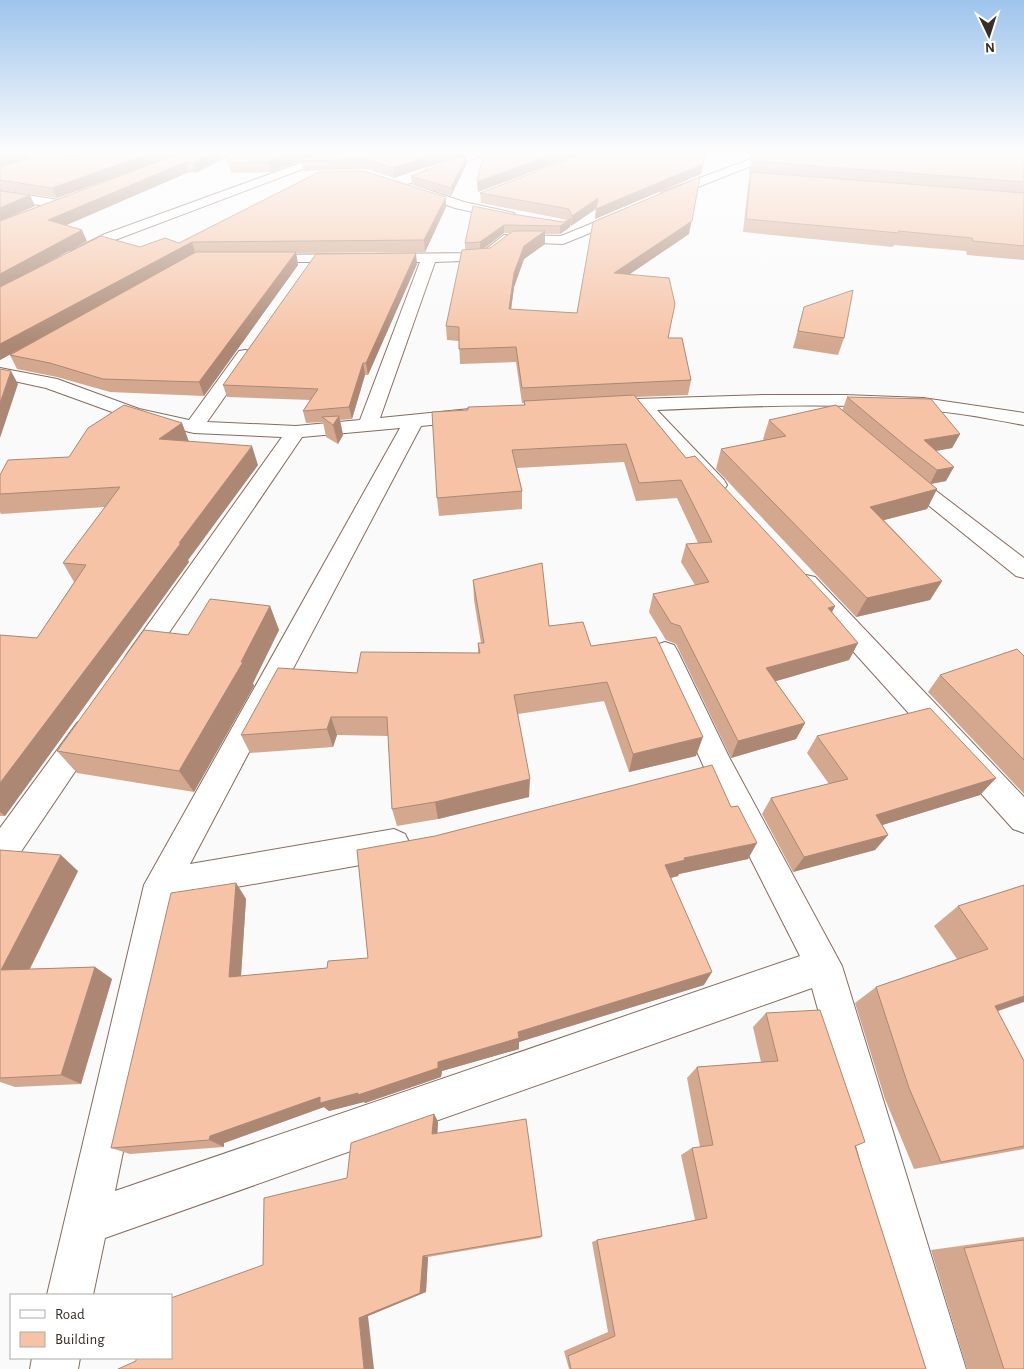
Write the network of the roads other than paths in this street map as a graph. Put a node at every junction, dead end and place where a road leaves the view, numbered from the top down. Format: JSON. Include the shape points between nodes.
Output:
{"nodes":[{"id":1,"x":166,"y":217,"type":"edge"},
{"id":2,"x":517,"y":217,"type":"edge"},
{"id":3,"x":616,"y":217,"type":"edge"},
{"id":4,"x":522,"y":218,"type":"edge"},
{"id":5,"x":560,"y":225,"type":"edge"},
{"id":6,"x":589,"y":229,"type":"junction"},
{"id":7,"x":245,"y":258,"type":"edge"},
{"id":8,"x":313,"y":258,"type":"junction"},
{"id":9,"x":429,"y":258,"type":"junction"},
{"id":10,"x":66,"y":259,"type":"edge"},
{"id":11,"x":302,"y":274,"type":"edge"},
{"id":12,"x":256,"y":339,"type":"edge"},
{"id":13,"x":17,"y":360,"type":"edge"},
{"id":14,"x":0,"y":369,"type":"edge"},
{"id":15,"x":0,"y":373,"type":"edge"},
{"id":16,"x":815,"y":400,"type":"junction"},
{"id":17,"x":642,"y":404,"type":"junction"},
{"id":18,"x":585,"y":407,"type":"edge"},
{"id":19,"x":490,"y":413,"type":"edge"},
{"id":20,"x":836,"y":418,"type":"edge"},
{"id":21,"x":1024,"y":419,"type":"edge"},
{"id":22,"x":414,"y":420,"type":"junction"},
{"id":23,"x":368,"y":425,"type":"junction"},
{"id":24,"x":194,"y":427,"type":"junction"},
{"id":25,"x":296,"y":432,"type":"junction"},
{"id":26,"x":885,"y":461,"type":"edge"},
{"id":27,"x":729,"y":499,"type":"edge"},
{"id":28,"x":789,"y":564,"type":"edge"},
{"id":29,"x":1024,"y":570,"type":"edge"},
{"id":30,"x":665,"y":652,"type":"edge"},
{"id":31,"x":120,"y":684,"type":"edge"},
{"id":32,"x":102,"y":708,"type":"edge"},
{"id":33,"x":1024,"y":819,"type":"edge"},
{"id":34,"x":418,"y":840,"type":"edge"},
{"id":35,"x":0,"y":854,"type":"edge"},
{"id":36,"x":161,"y":885,"type":"junction"},
{"id":37,"x":824,"y":966,"type":"junction"},
{"id":38,"x":85,"y":1223,"type":"junction"},
{"id":39,"x":70,"y":1294,"type":"edge"},
{"id":40,"x":942,"y":1369,"type":"edge"}],
"edges":[{"from":1,"to":10,"type":"street","via":[[110,237]]},
{"from":2,"to":4,"type":"street"},
{"from":3,"to":6,"type":"street"},
{"from":5,"to":6,"type":"street"},
{"from":6,"to":9,"type":"street","via":[[563,240],[509,238],[484,257]]},
{"from":7,"to":8,"type":"street"},
{"from":8,"to":9,"type":"street"},
{"from":8,"to":11,"type":"street"},
{"from":9,"to":23,"type":"street"},
{"from":12,"to":24,"type":"street"},
{"from":13,"to":14,"type":"street"},
{"from":15,"to":24,"type":"street","via":[[50,383],[133,413]]},
{"from":16,"to":17,"type":"street"},
{"from":16,"to":20,"type":"street"},
{"from":16,"to":21,"type":"street","via":[[924,404]]},
{"from":17,"to":18,"type":"street"},
{"from":17,"to":27,"type":"street"},
{"from":19,"to":22,"type":"street"},
{"from":22,"to":23,"type":"street"},
{"from":22,"to":36,"type":"street"},
{"from":23,"to":25,"type":"street"},
{"from":24,"to":25,"type":"street"},
{"from":25,"to":31,"type":"street"},
{"from":26,"to":29,"type":"street"},
{"from":28,"to":33,"type":"street"},
{"from":30,"to":37,"type":"street","via":[[704,768]]},
{"from":32,"to":35,"type":"street"},
{"from":34,"to":36,"type":"street"},
{"from":36,"to":38,"type":"street"},
{"from":37,"to":38,"type":"street"},
{"from":37,"to":40,"type":"street"},
{"from":38,"to":39,"type":"street"}]}
